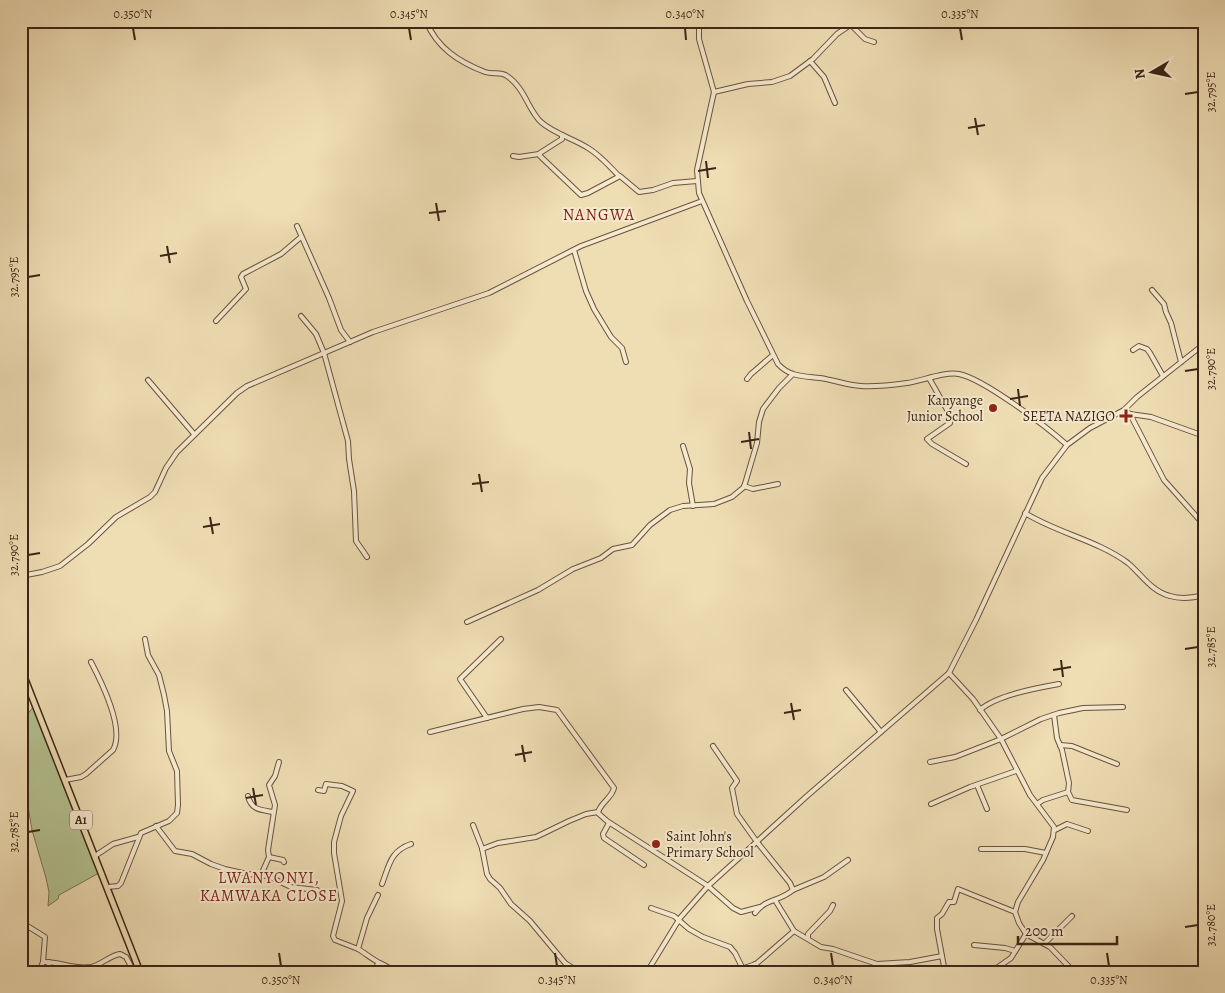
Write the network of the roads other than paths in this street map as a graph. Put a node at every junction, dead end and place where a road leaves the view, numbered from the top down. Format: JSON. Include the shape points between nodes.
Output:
{"nodes":[{"id":1,"x":426,"y":21,"type":"edge"},
{"id":2,"x":699,"y":21,"type":"edge"},
{"id":3,"x":856,"y":21,"type":"edge"},
{"id":4,"x":851,"y":25,"type":"junction"},
{"id":5,"x":874,"y":42,"type":"dead end"},
{"id":6,"x":810,"y":61,"type":"junction"},
{"id":7,"x":714,"y":92,"type":"junction"},
{"id":8,"x":835,"y":103,"type":"dead end"},
{"id":9,"x":562,"y":135,"type":"junction"},
{"id":10,"x":539,"y":154,"type":"junction"},
{"id":11,"x":513,"y":156,"type":"dead end"},
{"id":12,"x":619,"y":176,"type":"junction"},
{"id":13,"x":697,"y":181,"type":"junction"},
{"id":14,"x":702,"y":201,"type":"junction"},
{"id":15,"x":297,"y":226,"type":"dead end"},
{"id":16,"x":301,"y":238,"type":"junction"},
{"id":17,"x":574,"y":250,"type":"junction"},
{"id":18,"x":1152,"y":290,"type":"dead end"},
{"id":19,"x":301,"y":316,"type":"dead end"},
{"id":20,"x":216,"y":321,"type":"dead end"},
{"id":21,"x":350,"y":342,"type":"junction"},
{"id":22,"x":1204,"y":344,"type":"edge"},
{"id":23,"x":1133,"y":350,"type":"dead end"},
{"id":24,"x":324,"y":353,"type":"junction"},
{"id":25,"x":773,"y":355,"type":"junction"},
{"id":26,"x":626,"y":362,"type":"dead end"},
{"id":27,"x":1181,"y":362,"type":"junction"},
{"id":28,"x":793,"y":374,"type":"junction"},
{"id":29,"x":1163,"y":376,"type":"junction"},
{"id":30,"x":930,"y":378,"type":"junction"},
{"id":31,"x":747,"y":379,"type":"dead end"},
{"id":32,"x":148,"y":380,"type":"dead end"},
{"id":33,"x":1124,"y":410,"type":"junction"},
{"id":34,"x":1130,"y":414,"type":"junction"},
{"id":35,"x":194,"y":434,"type":"junction"},
{"id":36,"x":1204,"y":436,"type":"edge"},
{"id":37,"x":1067,"y":445,"type":"junction"},
{"id":38,"x":683,"y":446,"type":"dead end"},
{"id":39,"x":966,"y":464,"type":"dead end"},
{"id":40,"x":778,"y":484,"type":"dead end"},
{"id":41,"x":744,"y":486,"type":"junction"},
{"id":42,"x":693,"y":506,"type":"junction"},
{"id":43,"x":1024,"y":513,"type":"junction"},
{"id":44,"x":1204,"y":525,"type":"edge"},
{"id":45,"x":367,"y":557,"type":"dead end"},
{"id":46,"x":21,"y":576,"type":"edge"},
{"id":47,"x":1204,"y":595,"type":"edge"},
{"id":48,"x":467,"y":622,"type":"dead end"},
{"id":49,"x":145,"y":639,"type":"dead end"},
{"id":50,"x":501,"y":639,"type":"dead end"},
{"id":51,"x":90,"y":662,"type":"dead end"},
{"id":52,"x":21,"y":669,"type":"edge"},
{"id":53,"x":949,"y":673,"type":"junction"},
{"id":54,"x":1059,"y":684,"type":"dead end"},
{"id":55,"x":846,"y":690,"type":"dead end"},
{"id":56,"x":1123,"y":707,"type":"dead end"},
{"id":57,"x":980,"y":710,"type":"junction"},
{"id":58,"x":1054,"y":714,"type":"junction"},
{"id":59,"x":487,"y":718,"type":"junction"},
{"id":60,"x":430,"y":732,"type":"dead end"},
{"id":61,"x":881,"y":732,"type":"junction"},
{"id":62,"x":1001,"y":739,"type":"junction"},
{"id":63,"x":1060,"y":745,"type":"junction"},
{"id":64,"x":714,"y":746,"type":"dead end"},
{"id":65,"x":279,"y":762,"type":"dead end"},
{"id":66,"x":930,"y":762,"type":"dead end"},
{"id":67,"x":1117,"y":764,"type":"dead end"},
{"id":68,"x":1016,"y":771,"type":"junction"},
{"id":69,"x":65,"y":780,"type":"junction"},
{"id":70,"x":977,"y":786,"type":"junction"},
{"id":71,"x":318,"y":790,"type":"dead end"},
{"id":72,"x":1068,"y":792,"type":"junction"},
{"id":73,"x":248,"y":796,"type":"dead end"},
{"id":74,"x":931,"y":804,"type":"dead end"},
{"id":75,"x":1037,"y":804,"type":"junction"},
{"id":76,"x":987,"y":808,"type":"dead end"},
{"id":77,"x":1127,"y":810,"type":"dead end"},
{"id":78,"x":272,"y":812,"type":"junction"},
{"id":79,"x":598,"y":812,"type":"junction"},
{"id":80,"x":609,"y":823,"type":"junction"},
{"id":81,"x":473,"y":825,"type":"dead end"},
{"id":82,"x":156,"y":826,"type":"junction"},
{"id":83,"x":1055,"y":830,"type":"junction"},
{"id":84,"x":1088,"y":831,"type":"dead end"},
{"id":85,"x":138,"y":837,"type":"junction"},
{"id":86,"x":757,"y":842,"type":"junction"},
{"id":87,"x":411,"y":844,"type":"dead end"},
{"id":88,"x":482,"y":849,"type":"junction"},
{"id":89,"x":981,"y":849,"type":"dead end"},
{"id":90,"x":1046,"y":853,"type":"junction"},
{"id":91,"x":95,"y":856,"type":"junction"},
{"id":92,"x":269,"y":857,"type":"junction"},
{"id":93,"x":848,"y":860,"type":"dead end"},
{"id":94,"x":284,"y":862,"type":"dead end"},
{"id":95,"x":644,"y":865,"type":"dead end"},
{"id":96,"x":261,"y":875,"type":"junction"},
{"id":97,"x":382,"y":884,"type":"dead end"},
{"id":98,"x":708,"y":886,"type":"junction"},
{"id":99,"x":108,"y":887,"type":"junction"},
{"id":100,"x":317,"y":890,"type":"dead end"},
{"id":101,"x":793,"y":890,"type":"junction"},
{"id":102,"x":378,"y":895,"type":"dead end"},
{"id":103,"x":775,"y":900,"type":"junction"},
{"id":104,"x":833,"y":905,"type":"dead end"},
{"id":105,"x":760,"y":907,"type":"junction"},
{"id":106,"x":651,"y":908,"type":"dead end"},
{"id":107,"x":1015,"y":912,"type":"junction"},
{"id":108,"x":755,"y":914,"type":"dead end"},
{"id":109,"x":1072,"y":916,"type":"dead end"},
{"id":110,"x":21,"y":922,"type":"edge"},
{"id":111,"x":679,"y":922,"type":"junction"},
{"id":112,"x":794,"y":931,"type":"junction"},
{"id":113,"x":1026,"y":934,"type":"junction"},
{"id":114,"x":808,"y":938,"type":"junction"},
{"id":115,"x":1044,"y":944,"type":"junction"},
{"id":116,"x":974,"y":945,"type":"dead end"},
{"id":117,"x":358,"y":949,"type":"junction"},
{"id":118,"x":1015,"y":951,"type":"junction"},
{"id":119,"x":942,"y":956,"type":"junction"},
{"id":120,"x":43,"y":962,"type":"junction"},
{"id":121,"x":49,"y":962,"type":"junction"},
{"id":122,"x":378,"y":963,"type":"junction"},
{"id":123,"x":755,"y":964,"type":"junction"},
{"id":124,"x":743,"y":969,"type":"junction"},
{"id":125,"x":39,"y":972,"type":"edge"},
{"id":126,"x":48,"y":972,"type":"edge"},
{"id":127,"x":134,"y":972,"type":"edge"},
{"id":128,"x":140,"y":972,"type":"edge"},
{"id":129,"x":375,"y":972,"type":"edge"},
{"id":130,"x":396,"y":972,"type":"edge"},
{"id":131,"x":579,"y":972,"type":"edge"},
{"id":132,"x":647,"y":972,"type":"edge"},
{"id":133,"x":732,"y":972,"type":"edge"},
{"id":134,"x":759,"y":972,"type":"edge"},
{"id":135,"x":945,"y":972,"type":"edge"},
{"id":136,"x":991,"y":972,"type":"edge"},
{"id":137,"x":1074,"y":972,"type":"edge"}],
"edges":[{"from":1,"to":9,"type":"street","via":[[436,41],[453,55],[486,72],[508,76],[542,122]]},
{"from":2,"to":7,"type":"street","via":[[699,39]]},
{"from":3,"to":4,"type":"street"},
{"from":4,"to":5,"type":"street","via":[[865,39]]},
{"from":4,"to":6,"type":"street"},
{"from":6,"to":7,"type":"street","via":[[784,79]]},
{"from":6,"to":8,"type":"street","via":[[824,78]]},
{"from":7,"to":13,"type":"street","via":[[700,149]]},
{"from":9,"to":10,"type":"street","via":[[562,139]]},
{"from":9,"to":12,"type":"street","via":[[599,155]]},
{"from":10,"to":11,"type":"street"},
{"from":10,"to":12,"type":"street","via":[[581,195]]},
{"from":12,"to":13,"type":"street","via":[[639,192],[673,183]]},
{"from":13,"to":14,"type":"street"},
{"from":14,"to":17,"type":"street"},
{"from":14,"to":25,"type":"street"},
{"from":15,"to":16,"type":"street"},
{"from":16,"to":20,"type":"street","via":[[281,254],[243,274],[241,277],[246,289]]},
{"from":16,"to":21,"type":"street","via":[[341,330]]},
{"from":17,"to":21,"type":"street","via":[[489,293]]},
{"from":17,"to":26,"type":"street","via":[[594,309],[622,348]]},
{"from":18,"to":27,"type":"street","via":[[1164,304]]},
{"from":19,"to":24,"type":"street","via":[[316,334]]},
{"from":21,"to":24,"type":"street"},
{"from":22,"to":27,"type":"street"},
{"from":23,"to":29,"type":"street","via":[[1139,346],[1147,349]]},
{"from":24,"to":35,"type":"street","via":[[247,386]]},
{"from":24,"to":45,"type":"street","via":[[348,441],[356,541]]},
{"from":25,"to":28,"type":"street","via":[[782,367]]},
{"from":25,"to":31,"type":"street"},
{"from":27,"to":29,"type":"street"},
{"from":28,"to":30,"type":"street","via":[[860,386]]},
{"from":28,"to":41,"type":"street","via":[[763,409]]},
{"from":29,"to":33,"type":"street"},
{"from":30,"to":37,"type":"street","via":[[955,373],[974,379],[1025,412]]},
{"from":30,"to":39,"type":"street","via":[[950,415],[950,423],[927,439]]},
{"from":32,"to":35,"type":"street"},
{"from":33,"to":34,"type":"street"},
{"from":33,"to":37,"type":"street"},
{"from":34,"to":36,"type":"street","via":[[1151,417]]},
{"from":34,"to":44,"type":"street","via":[[1167,484]]},
{"from":35,"to":46,"type":"street","via":[[170,461],[150,497],[116,517],[60,566]]},
{"from":37,"to":43,"type":"street","via":[[1042,478]]},
{"from":38,"to":42,"type":"street","via":[[690,470]]},
{"from":40,"to":41,"type":"street","via":[[752,489]]},
{"from":41,"to":42,"type":"street","via":[[726,499],[710,505]]},
{"from":42,"to":48,"type":"street","via":[[670,510],[632,544],[613,549],[538,590]]},
{"from":43,"to":47,"type":"street","via":[[1101,547],[1166,595]]},
{"from":43,"to":53,"type":"street"},
{"from":49,"to":82,"type":"street","via":[[164,695],[169,751],[177,771],[177,812],[169,821]]},
{"from":50,"to":59,"type":"street","via":[[460,679]]},
{"from":51,"to":69,"type":"street","via":[[107,694],[116,745],[82,777]]},
{"from":52,"to":69,"type":"highway","number":"A1"},
{"from":53,"to":57,"type":"street"},
{"from":53,"to":61,"type":"street"},
{"from":54,"to":57,"type":"street","via":[[1017,694]]},
{"from":55,"to":61,"type":"street"},
{"from":56,"to":58,"type":"street","via":[[1083,708]]},
{"from":57,"to":62,"type":"street"},
{"from":58,"to":62,"type":"street"},
{"from":58,"to":63,"type":"street"},
{"from":59,"to":60,"type":"street"},
{"from":59,"to":79,"type":"street","via":[[531,708],[557,710],[614,788]]},
{"from":61,"to":86,"type":"street"},
{"from":62,"to":66,"type":"street","via":[[955,757]]},
{"from":62,"to":68,"type":"street"},
{"from":63,"to":67,"type":"street","via":[[1072,746]]},
{"from":63,"to":72,"type":"street"},
{"from":64,"to":86,"type":"street","via":[[737,781],[732,788],[736,812]]},
{"from":65,"to":78,"type":"street","via":[[269,785],[274,805]]},
{"from":68,"to":70,"type":"street"},
{"from":68,"to":75,"type":"street"},
{"from":69,"to":91,"type":"highway","number":"A1"},
{"from":70,"to":74,"type":"street"},
{"from":70,"to":76,"type":"street"},
{"from":71,"to":117,"type":"street","via":[[324,791],[326,784],[353,791],[341,816],[334,842],[342,901],[334,936],[335,940]]},
{"from":72,"to":75,"type":"street"},
{"from":72,"to":77,"type":"street","via":[[1072,800]]},
{"from":73,"to":78,"type":"street","via":[[253,807]]},
{"from":75,"to":83,"type":"street"},
{"from":78,"to":92,"type":"street"},
{"from":79,"to":80,"type":"street"},
{"from":79,"to":88,"type":"street","via":[[569,820],[536,837]]},
{"from":80,"to":95,"type":"street","via":[[604,838]]},
{"from":80,"to":98,"type":"street"},
{"from":81,"to":88,"type":"street"},
{"from":82,"to":85,"type":"street"},
{"from":82,"to":96,"type":"street","via":[[175,851],[192,854],[225,869]]},
{"from":83,"to":84,"type":"street","via":[[1067,824]]},
{"from":83,"to":90,"type":"street"},
{"from":85,"to":91,"type":"street","via":[[113,844]]},
{"from":85,"to":99,"type":"street","via":[[121,883]]},
{"from":86,"to":98,"type":"street"},
{"from":86,"to":101,"type":"street"},
{"from":87,"to":97,"type":"street","via":[[395,852]]},
{"from":88,"to":131,"type":"street","via":[[490,878],[565,963]]},
{"from":89,"to":90,"type":"street"},
{"from":90,"to":107,"type":"street"},
{"from":91,"to":99,"type":"highway","number":"A1"},
{"from":92,"to":94,"type":"street"},
{"from":92,"to":96,"type":"street"},
{"from":93,"to":101,"type":"street","via":[[824,877]]},
{"from":96,"to":100,"type":"street","via":[[291,887]]},
{"from":98,"to":105,"type":"street","via":[[741,912]]},
{"from":98,"to":111,"type":"street"},
{"from":99,"to":128,"type":"highway","number":"A1"},
{"from":101,"to":103,"type":"street"},
{"from":102,"to":117,"type":"street"},
{"from":103,"to":105,"type":"street"},
{"from":103,"to":112,"type":"street"},
{"from":104,"to":114,"type":"street"},
{"from":105,"to":108,"type":"street"},
{"from":106,"to":111,"type":"street","via":[[674,916]]},
{"from":107,"to":113,"type":"street"},
{"from":107,"to":119,"type":"street","via":[[958,889],[954,902],[947,904],[937,918]]},
{"from":109,"to":115,"type":"street"},
{"from":110,"to":120,"type":"street","via":[[44,937]]},
{"from":111,"to":124,"type":"street","via":[[730,947]]},
{"from":111,"to":132,"type":"street"},
{"from":112,"to":114,"type":"street"},
{"from":112,"to":123,"type":"street"},
{"from":113,"to":115,"type":"street"},
{"from":113,"to":118,"type":"street"},
{"from":114,"to":119,"type":"street","via":[[821,947],[877,964]]},
{"from":115,"to":137,"type":"street"},
{"from":116,"to":118,"type":"street"},
{"from":117,"to":122,"type":"street"},
{"from":118,"to":136,"type":"street","via":[[1007,962]]},
{"from":119,"to":135,"type":"street"},
{"from":120,"to":121,"type":"street"},
{"from":120,"to":125,"type":"street"},
{"from":121,"to":126,"type":"street"},
{"from":121,"to":127,"type":"street","via":[[88,967],[120,954],[126,957]]},
{"from":122,"to":129,"type":"street"},
{"from":122,"to":130,"type":"street"},
{"from":123,"to":124,"type":"street"},
{"from":123,"to":134,"type":"street"},
{"from":124,"to":133,"type":"street"}]}
